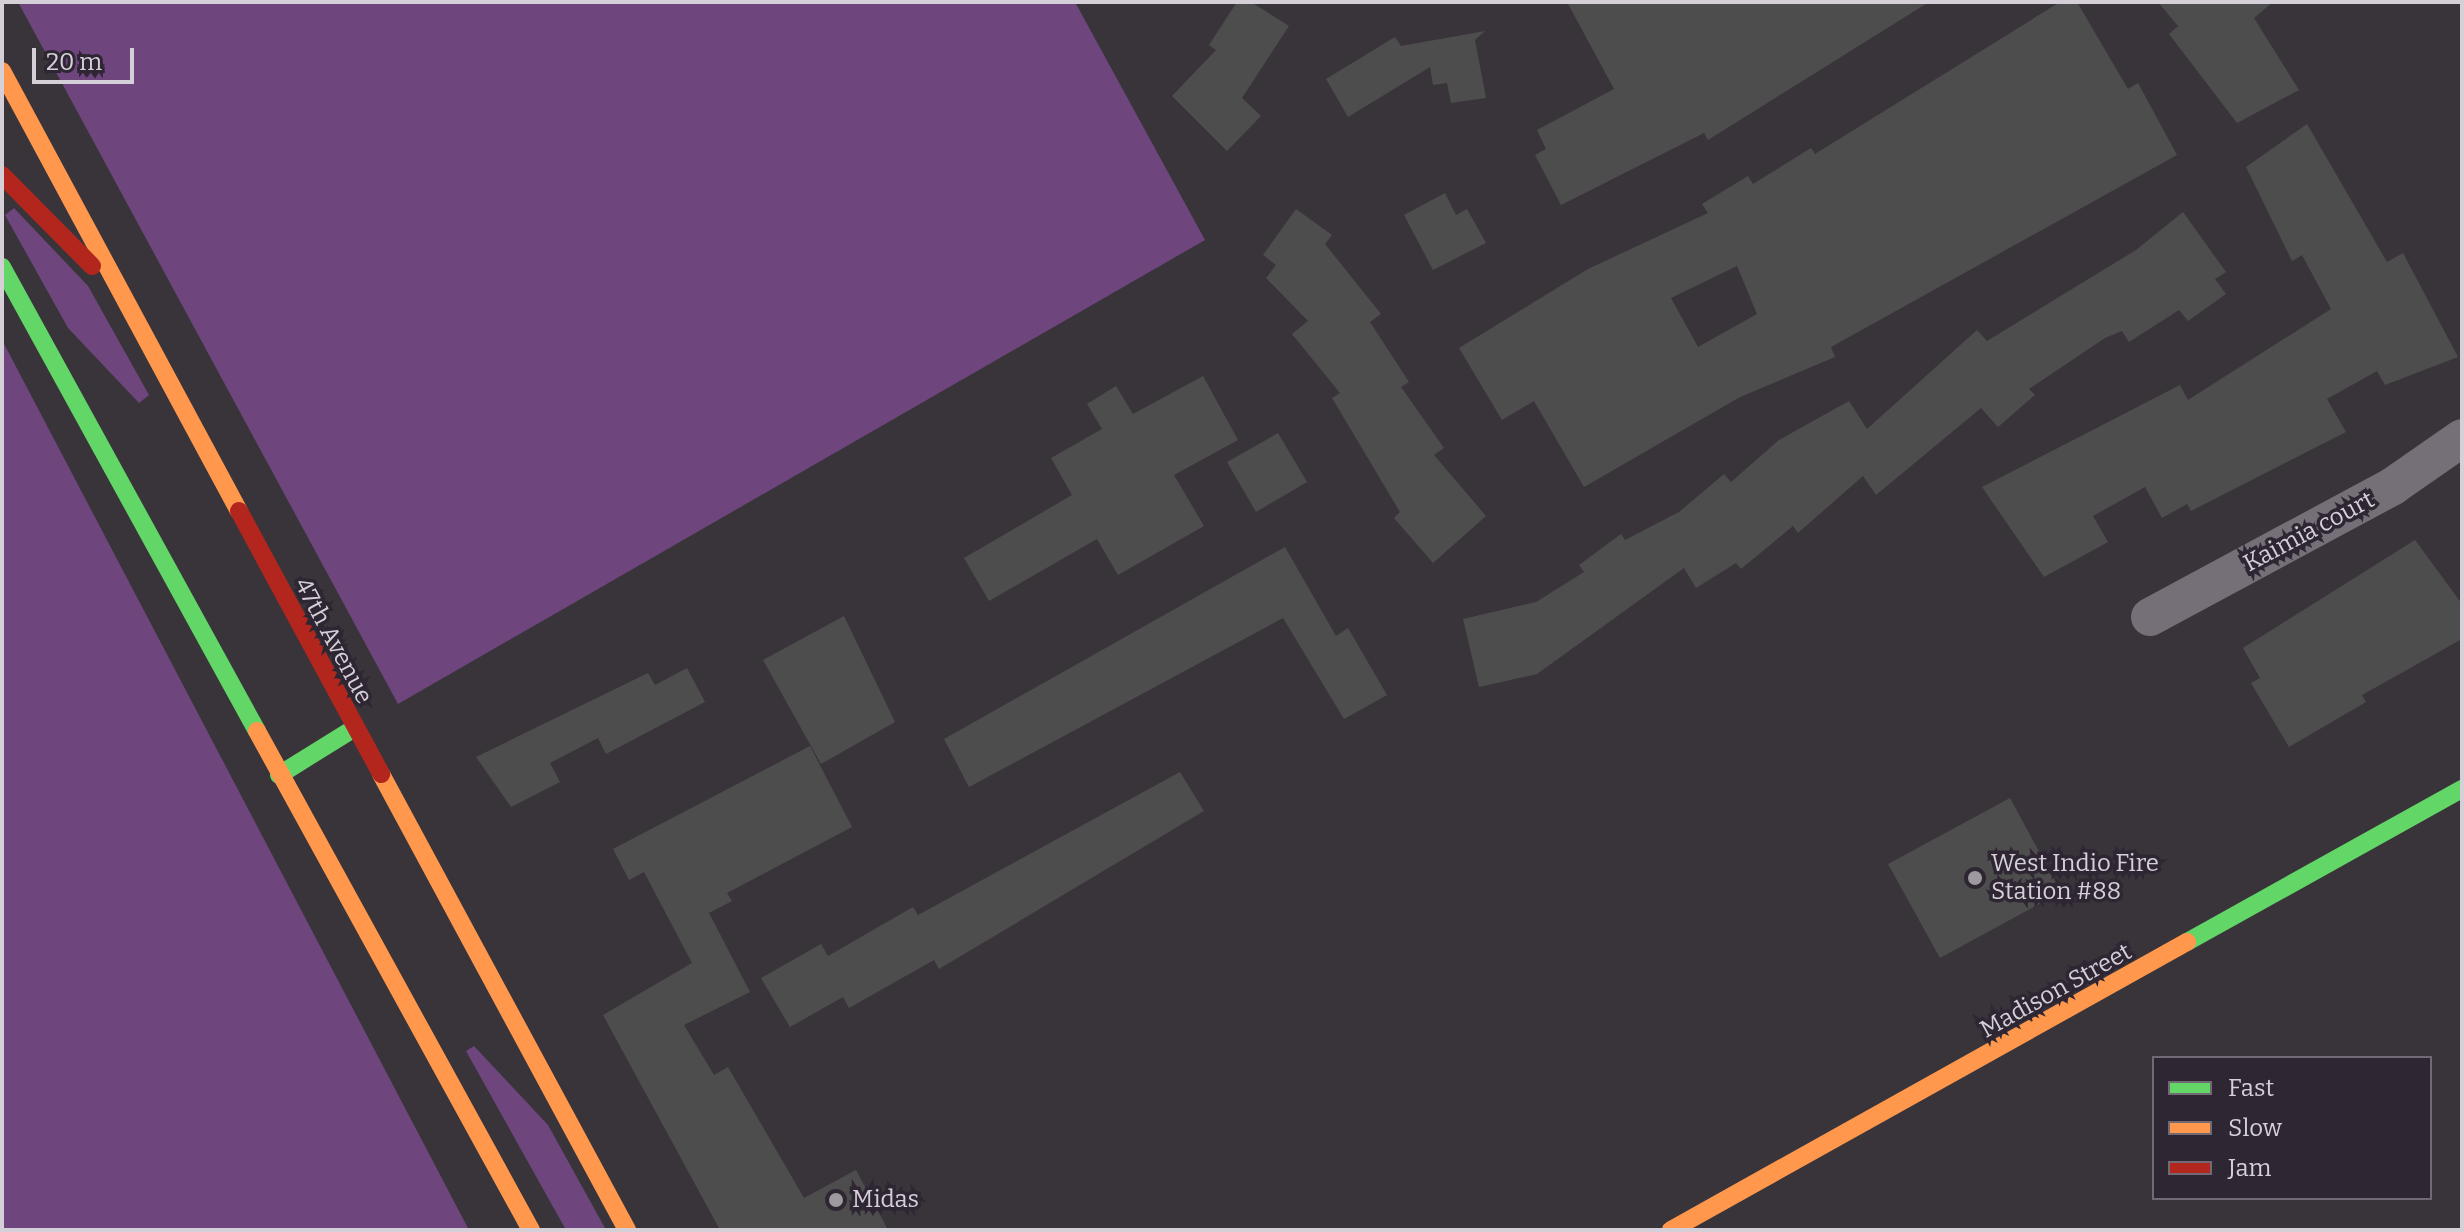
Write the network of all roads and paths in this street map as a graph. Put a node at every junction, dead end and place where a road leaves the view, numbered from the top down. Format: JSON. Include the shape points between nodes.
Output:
{"nodes":[{"id":1,"x":2,"y":71,"type":"edge"},
{"id":2,"x":2,"y":175,"type":"edge"},
{"id":3,"x":2,"y":267,"type":"edge"},
{"id":4,"x":131,"y":305,"type":"junction"},
{"id":5,"x":2462,"y":438,"type":"edge"},
{"id":6,"x":2150,"y":617,"type":"dead end"},
{"id":7,"x":353,"y":729,"type":"junction"},
{"id":8,"x":279,"y":775,"type":"junction"},
{"id":9,"x":2462,"y":789,"type":"edge"},
{"id":10,"x":531,"y":1230,"type":"edge"},
{"id":11,"x":627,"y":1230,"type":"edge"},
{"id":12,"x":1671,"y":1230,"type":"edge"}],
"edges":[{"from":1,"to":4,"type":"main road","name":"47th Avenue"},
{"from":2,"to":4,"type":"main road"},
{"from":3,"to":8,"type":"main road"},
{"from":4,"to":7,"type":"main road","name":"47th Avenue"},
{"from":5,"to":6,"type":"street","name":"Kaimia court","via":[[2393,486]]},
{"from":7,"to":8,"type":"main road"},
{"from":7,"to":11,"type":"main road","name":"47th Avenue"},
{"from":8,"to":10,"type":"main road"},
{"from":9,"to":12,"type":"main road","name":"Madison Street"}]}
